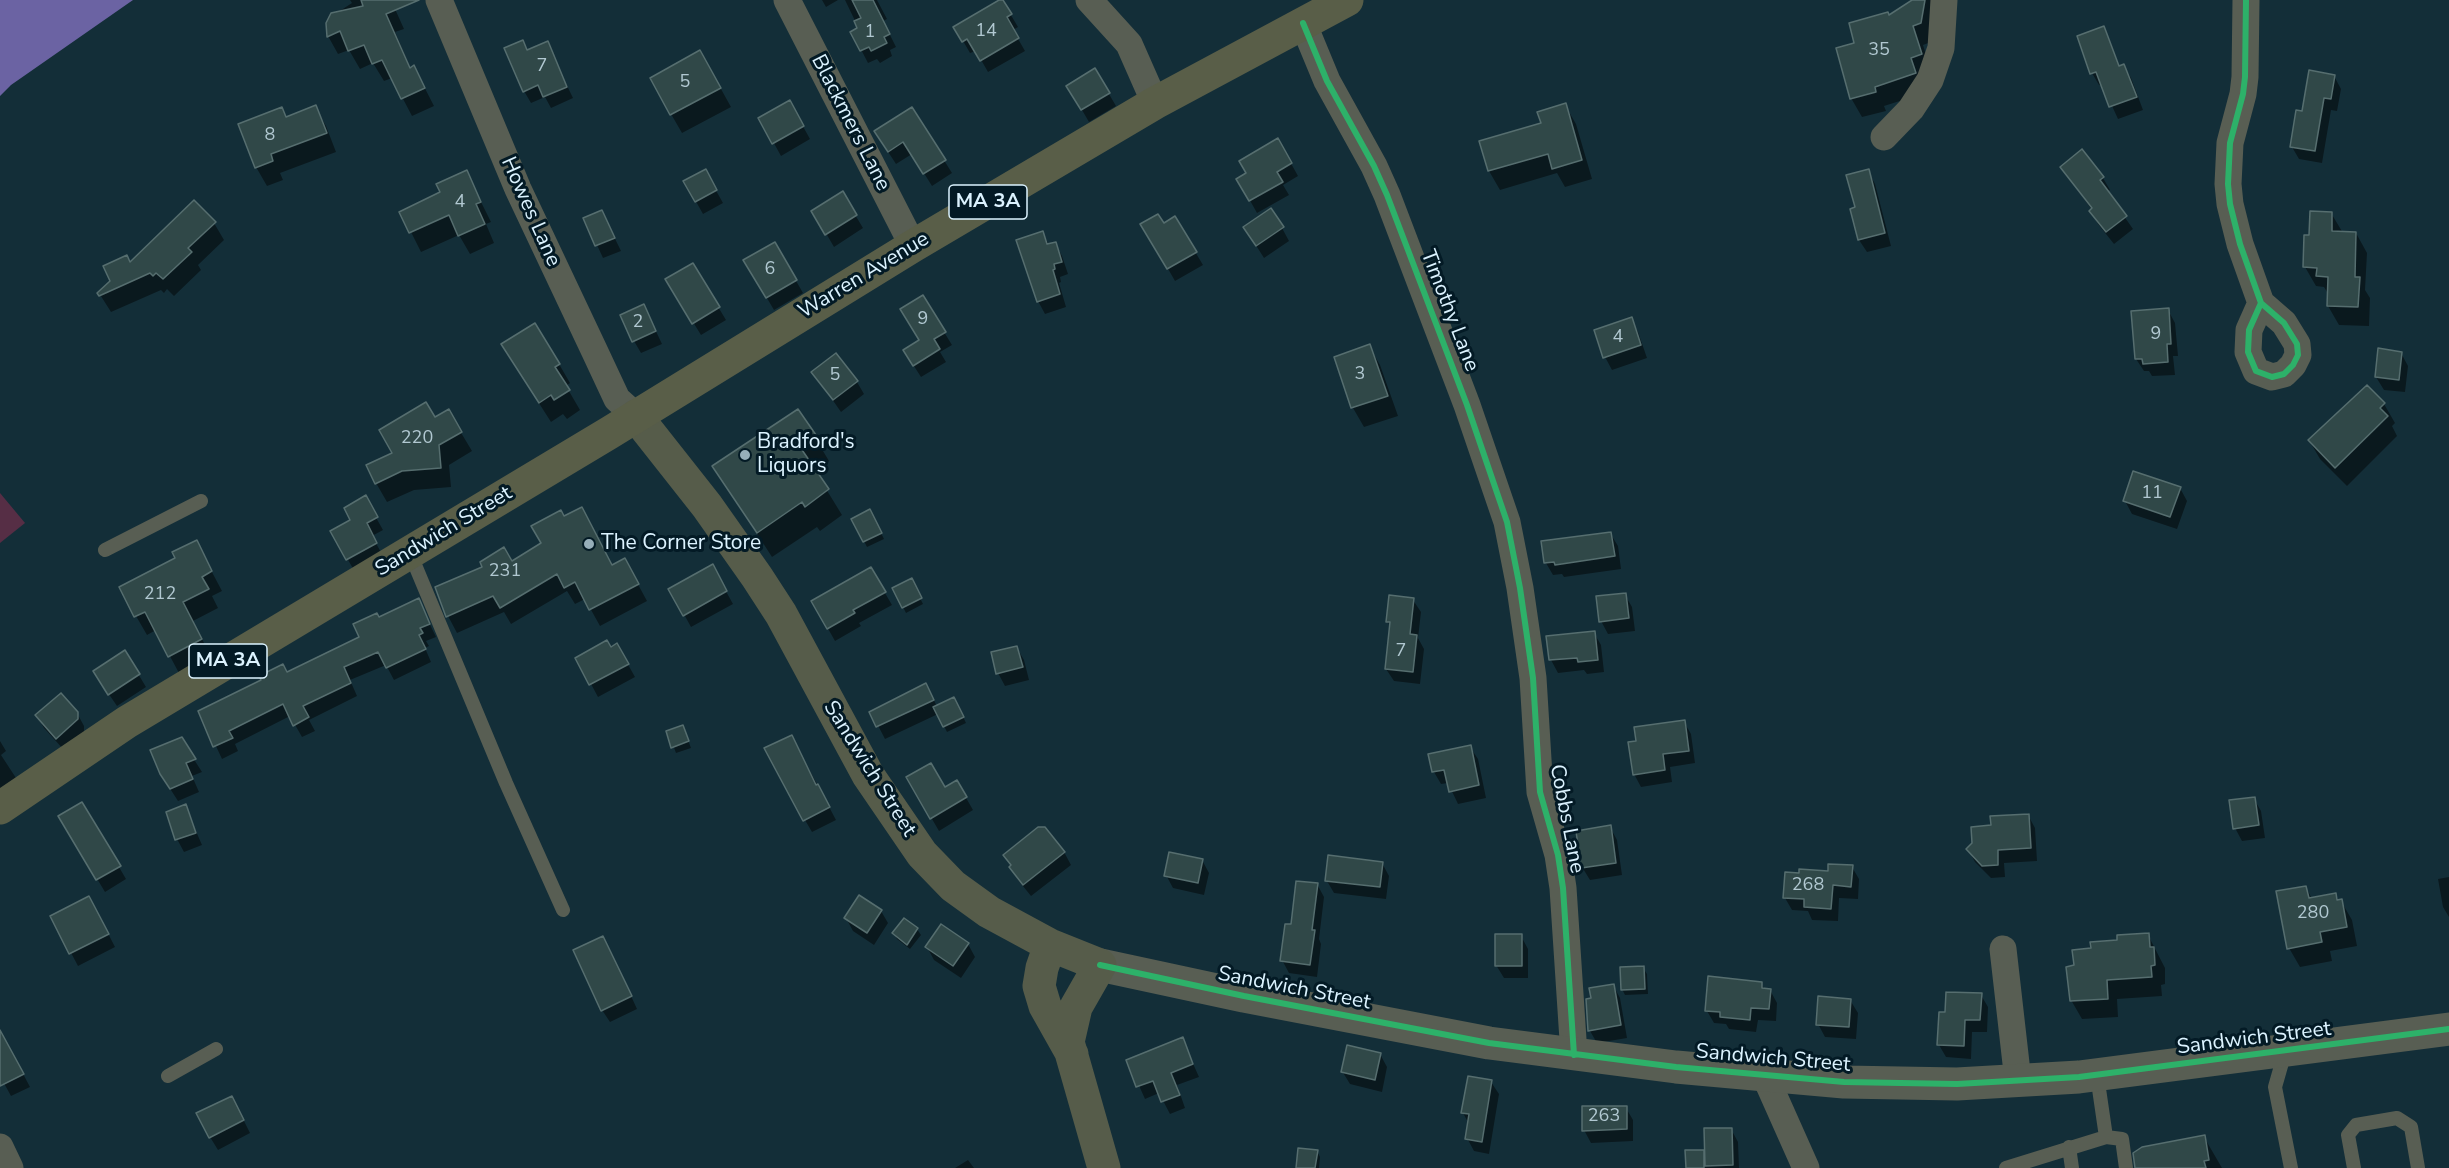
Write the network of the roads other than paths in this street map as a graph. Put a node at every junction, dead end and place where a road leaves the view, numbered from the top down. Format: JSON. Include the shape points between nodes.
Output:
{"nodes":[{"id":1,"x":439,"y":0,"type":"edge"},
{"id":2,"x":787,"y":0,"type":"edge"},
{"id":3,"x":1089,"y":0,"type":"edge"},
{"id":4,"x":1347,"y":0,"type":"edge"},
{"id":5,"x":1944,"y":0,"type":"edge"},
{"id":6,"x":2246,"y":0,"type":"edge"},
{"id":7,"x":1303,"y":23,"type":"junction"},
{"id":8,"x":1155,"y":103,"type":"junction"},
{"id":9,"x":1884,"y":136,"type":"dead end"},
{"id":10,"x":913,"y":246,"type":"junction"},
{"id":11,"x":2261,"y":303,"type":"dead end"},
{"id":12,"x":636,"y":416,"type":"junction"},
{"id":13,"x":201,"y":501,"type":"dead end"},
{"id":14,"x":105,"y":550,"type":"dead end"},
{"id":15,"x":410,"y":553,"type":"junction"},
{"id":16,"x":1526,"y":626,"type":"joint"},
{"id":17,"x":0,"y":808,"type":"edge"},
{"id":18,"x":563,"y":910,"type":"dead end"},
{"id":19,"x":1050,"y":945,"type":"junction"},
{"id":20,"x":2004,"y":949,"type":"dead end"},
{"id":21,"x":1100,"y":965,"type":"junction"},
{"id":22,"x":2449,"y":1029,"type":"edge"},
{"id":23,"x":216,"y":1049,"type":"dead end"},
{"id":24,"x":2285,"y":1052,"type":"junction"},
{"id":25,"x":1072,"y":1055,"type":"junction"},
{"id":26,"x":1574,"y":1055,"type":"junction"},
{"id":27,"x":2097,"y":1075,"type":"junction"},
{"id":28,"x":168,"y":1076,"type":"dead end"},
{"id":29,"x":1765,"y":1076,"type":"junction"},
{"id":30,"x":2018,"y":1081,"type":"junction"},
{"id":31,"x":2106,"y":1137,"type":"junction"},
{"id":32,"x":0,"y":1147,"type":"edge"},
{"id":33,"x":2069,"y":1148,"type":"junction"},
{"id":34,"x":10,"y":1168,"type":"edge"},
{"id":35,"x":1104,"y":1168,"type":"edge"},
{"id":36,"x":1806,"y":1168,"type":"edge"},
{"id":37,"x":2006,"y":1168,"type":"edge"},
{"id":38,"x":2072,"y":1168,"type":"edge"},
{"id":39,"x":2126,"y":1168,"type":"edge"},
{"id":40,"x":2291,"y":1168,"type":"edge"},
{"id":41,"x":2354,"y":1168,"type":"edge"},
{"id":42,"x":2418,"y":1168,"type":"edge"}],
"edges":[{"from":1,"to":12,"type":"street","name":"Howes Lane","via":[[518,189],[617,399]]},
{"from":2,"to":10,"type":"street","name":"Blackmers Lane"},
{"from":3,"to":8,"type":"street","via":[[1129,44]]},
{"from":4,"to":7,"type":"main road","name":"Warren Avenue","number":"MA 3A"},
{"from":5,"to":9,"type":"street","via":[[1941,48],[1930,80],[1911,109]]},
{"from":6,"to":11,"type":"street","via":[[2245,77],[2230,143],[2228,184],[2240,244]]},
{"from":7,"to":8,"type":"main road","name":"Warren Avenue","number":"MA 3A"},
{"from":7,"to":16,"type":"street","name":"Timothy Lane","via":[[1327,81],[1387,195],[1467,405],[1507,522]]},
{"from":8,"to":10,"type":"main road","name":"Warren Avenue","number":"MA 3A"},
{"from":10,"to":12,"type":"main road","name":"Warren Avenue","number":"MA 3A"},
{"from":12,"to":15,"type":"main road","name":"Sandwich Street","number":"MA 3A"},
{"from":12,"to":19,"type":"main road","name":"Sandwich Street","via":[[707,506],[781,614],[864,767],[910,839],[942,876],[970,900]]},
{"from":13,"to":14,"type":"lane"},
{"from":15,"to":17,"type":"main road","name":"Sandwich Street","number":"MA 3A","via":[[127,722]]},
{"from":15,"to":18,"type":"lane"},
{"from":16,"to":26,"type":"street","name":"Cobbs Lane","via":[[1536,707],[1540,792],[1563,888]]},
{"from":19,"to":21,"type":"main road","name":"Sandwich Street"},
{"from":19,"to":25,"type":"main road","via":[[1039,986],[1045,1006]]},
{"from":20,"to":30,"type":"street"},
{"from":21,"to":25,"type":"main road","via":[[1073,1016],[1068,1042]]},
{"from":21,"to":26,"type":"street","name":"Sandwich Street","via":[[1441,1034]]},
{"from":22,"to":24,"type":"street","name":"Sandwich Street"},
{"from":23,"to":28,"type":"lane"},
{"from":24,"to":27,"type":"street","name":"Sandwich Street"},
{"from":24,"to":40,"type":"lane","via":[[2275,1087]]},
{"from":25,"to":35,"type":"main road"},
{"from":26,"to":29,"type":"street","name":"Sandwich Street"},
{"from":27,"to":30,"type":"street","name":"Sandwich Street"},
{"from":27,"to":31,"type":"lane"},
{"from":29,"to":30,"type":"street","name":"Sandwich Street","via":[[1901,1084]]},
{"from":29,"to":36,"type":"street"},
{"from":31,"to":33,"type":"lane"},
{"from":31,"to":39,"type":"lane","via":[[2122,1139]]},
{"from":32,"to":34,"type":"street"},
{"from":33,"to":37,"type":"lane"},
{"from":33,"to":38,"type":"lane"},
{"from":41,"to":42,"type":"lane","via":[[2348,1135],[2356,1125],[2397,1118],[2411,1127]]}]}
